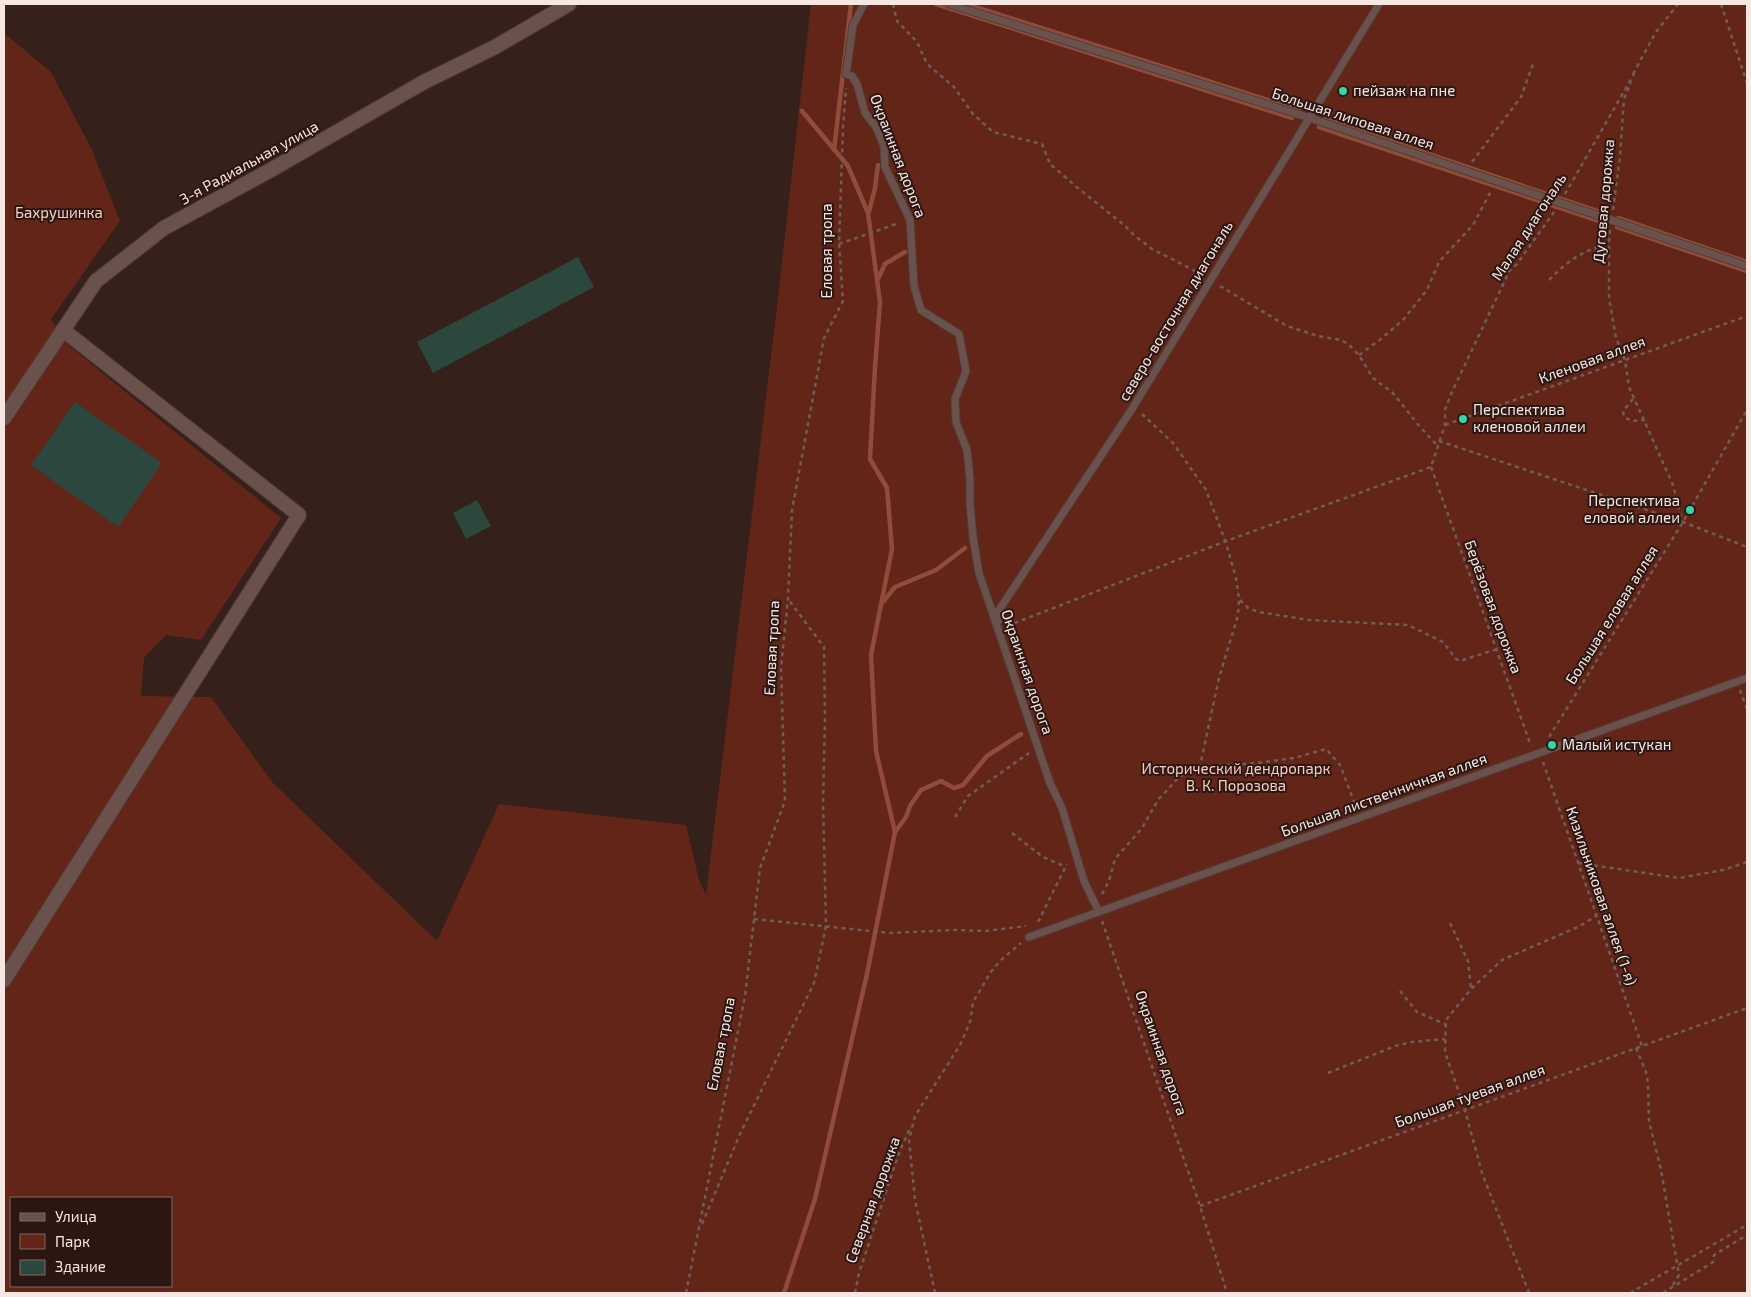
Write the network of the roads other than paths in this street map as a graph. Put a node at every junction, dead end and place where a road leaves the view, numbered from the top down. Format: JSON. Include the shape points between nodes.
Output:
{"nodes":[{"id":1,"x":569,"y":4,"type":"edge"},
{"id":2,"x":864,"y":4,"type":"edge"},
{"id":3,"x":950,"y":4,"type":"edge"},
{"id":4,"x":1379,"y":4,"type":"edge"},
{"id":5,"x":1310,"y":118,"type":"junction"},
{"id":6,"x":1747,"y":266,"type":"edge"},
{"id":7,"x":63,"y":330,"type":"junction"},
{"id":8,"x":4,"y":418,"type":"edge"},
{"id":9,"x":998,"y":629,"type":"junction"},
{"id":10,"x":1747,"y":678,"type":"edge"},
{"id":11,"x":1098,"y":909,"type":"junction"},
{"id":12,"x":1029,"y":936,"type":"road end"},
{"id":13,"x":4,"y":980,"type":"edge"}],
"edges":[{"from":1,"to":7,"type":"street","name":"3-я Радиальная улица","via":[[164,228],[96,280]]},
{"from":2,"to":9,"type":"lane","name":"Окраинная дорога","via":[[853,25],[846,74],[852,76],[857,84],[865,113],[876,126],[884,146],[885,167],[910,220],[914,286],[921,310],[960,334],[966,371],[955,398],[956,422],[967,450],[979,573]]},
{"from":3,"to":5,"type":"lane","name":"Большая липовая аллея"},
{"from":4,"to":5,"type":"lane","name":"северо-восточная диагональ"},
{"from":5,"to":6,"type":"lane","name":"Большая липовая аллея"},
{"from":5,"to":9,"type":"lane","name":"северо-восточная диагональ","via":[[1132,409],[997,613]]},
{"from":7,"to":8,"type":"street","name":"3-я Радиальная улица"},
{"from":7,"to":13,"type":"street","via":[[299,516]]},
{"from":9,"to":11,"type":"lane","name":"Окраинная дорога","via":[[1050,783],[1062,808],[1084,881]]},
{"from":10,"to":11,"type":"lane","name":"Большая лиственничная аллея"},
{"from":11,"to":12,"type":"lane","name":"Большая лиственничная аллея"}]}
